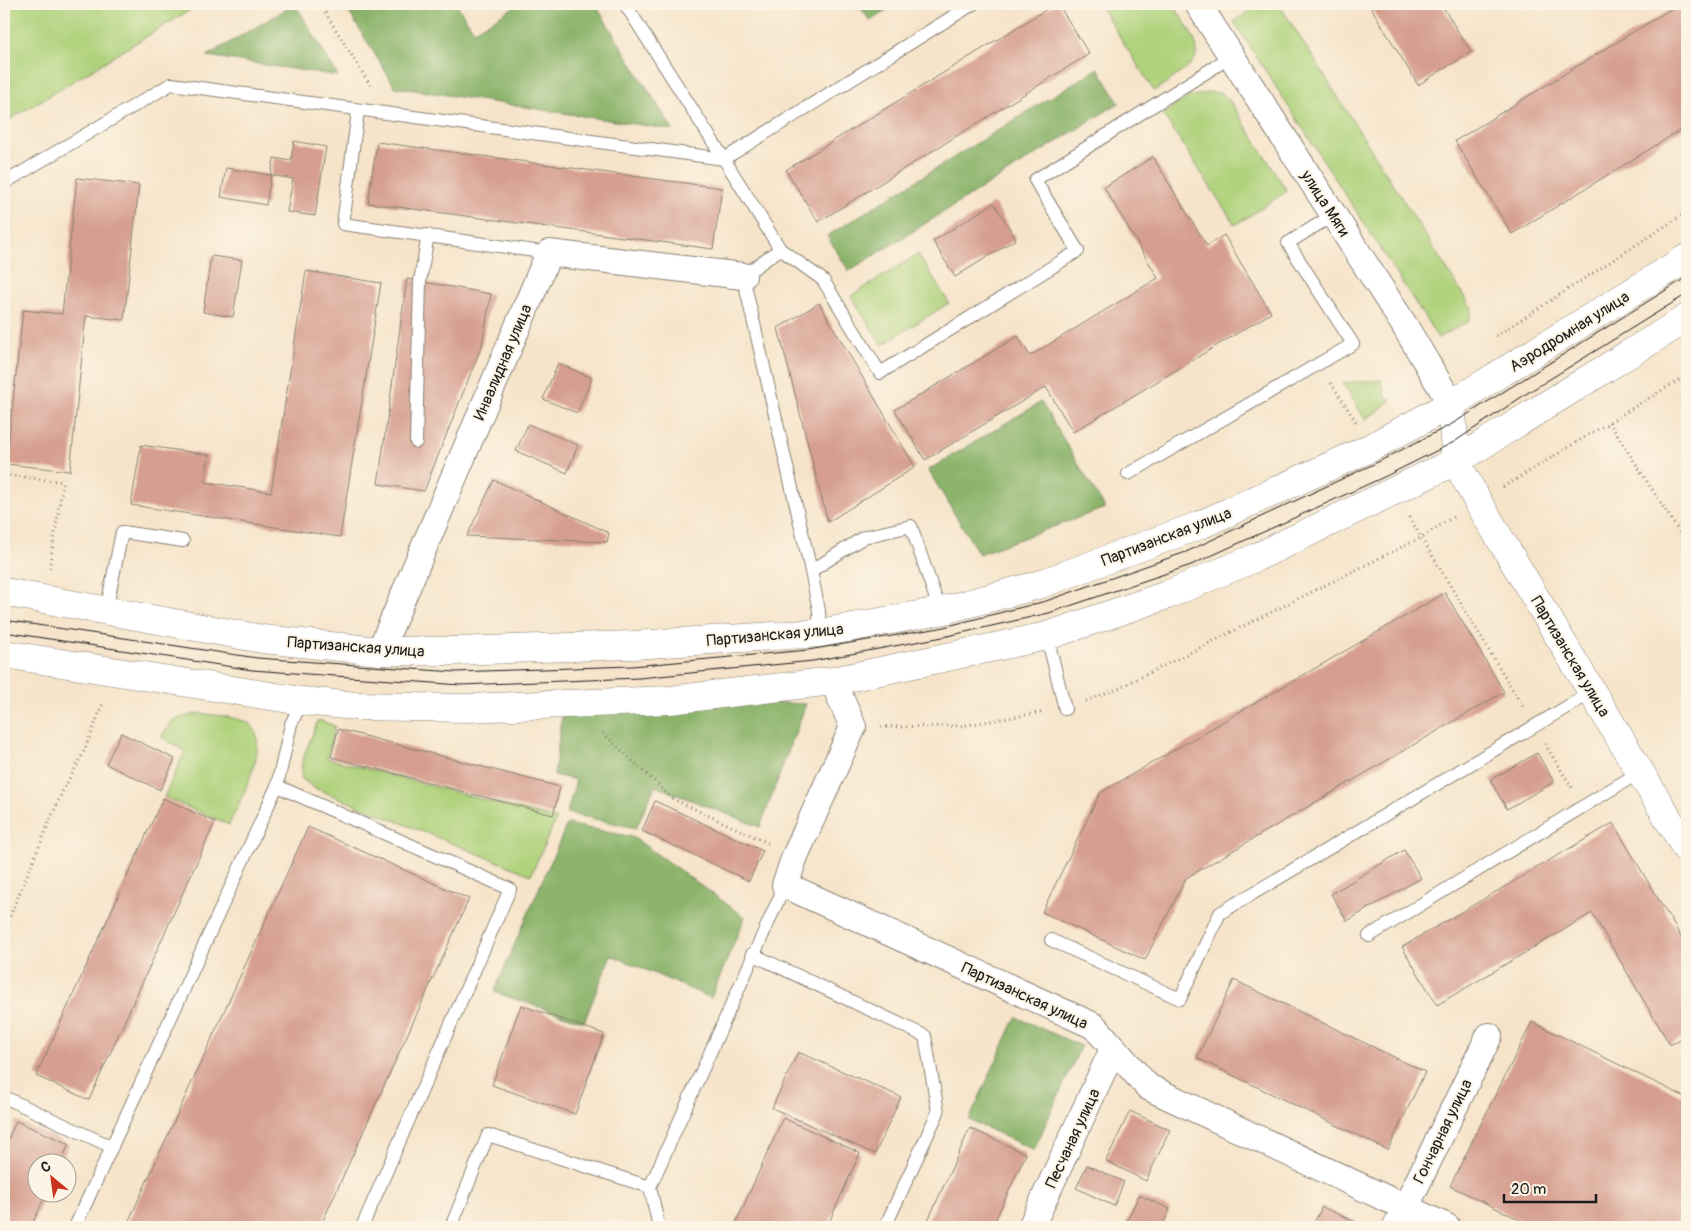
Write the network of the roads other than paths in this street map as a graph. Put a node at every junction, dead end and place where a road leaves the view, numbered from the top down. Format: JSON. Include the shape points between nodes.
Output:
{"nodes":[{"id":1,"x":625,"y":4,"type":"edge"},
{"id":2,"x":1198,"y":4,"type":"edge"},
{"id":3,"x":970,"y":5,"type":"edge"},
{"id":4,"x":1232,"y":56,"type":"junction"},
{"id":5,"x":358,"y":111,"type":"junction"},
{"id":6,"x":724,"y":159,"type":"junction"},
{"id":7,"x":4,"y":183,"type":"edge"},
{"id":8,"x":1333,"y":215,"type":"junction"},
{"id":9,"x":428,"y":235,"type":"junction"},
{"id":10,"x":780,"y":249,"type":"junction"},
{"id":11,"x":550,"y":253,"type":"junction"},
{"id":12,"x":1687,"y":258,"type":"edge"},
{"id":13,"x":743,"y":276,"type":"junction"},
{"id":14,"x":1687,"y":318,"type":"edge"},
{"id":15,"x":1450,"y":404,"type":"junction"},
{"id":16,"x":416,"y":442,"type":"dead end"},
{"id":17,"x":1456,"y":461,"type":"junction"},
{"id":18,"x":1128,"y":474,"type":"dead end"},
{"id":19,"x":183,"y":541,"type":"dead end"},
{"id":20,"x":811,"y":571,"type":"junction"},
{"id":21,"x":4,"y":592,"type":"edge"},
{"id":22,"x":106,"y":611,"type":"junction"},
{"id":23,"x":940,"y":611,"type":"junction"},
{"id":24,"x":820,"y":633,"type":"junction"},
{"id":25,"x":1047,"y":636,"type":"junction"},
{"id":26,"x":380,"y":651,"type":"junction"},
{"id":27,"x":4,"y":654,"type":"edge"},
{"id":28,"x":833,"y":681,"type":"junction"},
{"id":29,"x":1592,"y":692,"type":"junction"},
{"id":30,"x":302,"y":701,"type":"junction"},
{"id":31,"x":1065,"y":709,"type":"dead end"},
{"id":32,"x":1640,"y":772,"type":"junction"},
{"id":33,"x":277,"y":786,"type":"junction"},
{"id":34,"x":1687,"y":850,"type":"edge"},
{"id":35,"x":785,"y":885,"type":"junction"},
{"id":36,"x":1369,"y":936,"type":"dead end"},
{"id":37,"x":1051,"y":940,"type":"dead end"},
{"id":38,"x":752,"y":954,"type":"junction"},
{"id":39,"x":1489,"y":1036,"type":"dead end"},
{"id":40,"x":1114,"y":1048,"type":"junction"},
{"id":41,"x":4,"y":1097,"type":"edge"},
{"id":42,"x":112,"y":1147,"type":"junction"},
{"id":43,"x":650,"y":1187,"type":"junction"},
{"id":44,"x":1400,"y":1217,"type":"edge"},
{"id":45,"x":76,"y":1227,"type":"edge"},
{"id":46,"x":362,"y":1227,"type":"edge"},
{"id":47,"x":451,"y":1227,"type":"edge"},
{"id":48,"x":659,"y":1227,"type":"edge"},
{"id":49,"x":885,"y":1227,"type":"edge"},
{"id":50,"x":1031,"y":1227,"type":"edge"},
{"id":51,"x":1447,"y":1227,"type":"edge"}],
"edges":[{"from":1,"to":6,"type":"lane"},
{"from":2,"to":4,"type":"street","name":"улица Мяги"},
{"from":3,"to":6,"type":"lane"},
{"from":4,"to":8,"type":"street","name":"улица Мяги"},
{"from":4,"to":10,"type":"lane","via":[[1035,180],[1078,251],[880,373],[823,280]]},
{"from":5,"to":6,"type":"lane"},
{"from":5,"to":7,"type":"lane","via":[[171,84]]},
{"from":5,"to":9,"type":"lane","via":[[343,224]]},
{"from":6,"to":10,"type":"lane"},
{"from":8,"to":15,"type":"street","name":"улица Мяги","via":[[1404,322]]},
{"from":8,"to":18,"type":"lane","via":[[1288,243],[1353,344]]},
{"from":9,"to":11,"type":"lane"},
{"from":9,"to":16,"type":"lane","via":[[420,281]]},
{"from":10,"to":13,"type":"lane"},
{"from":11,"to":13,"type":"street"},
{"from":11,"to":26,"type":"street","name":"Инвалидная улица"},
{"from":12,"to":15,"type":"street","name":"Аэродромная улица"},
{"from":13,"to":20,"type":"lane"},
{"from":14,"to":17,"type":"street"},
{"from":15,"to":17,"type":"street","name":"Партизанская улица"},
{"from":15,"to":23,"type":"street","name":"Партизанская улица","via":[[1370,448],[1200,525],[1038,584]]},
{"from":17,"to":25,"type":"street","via":[[1257,557],[1167,595]]},
{"from":17,"to":29,"type":"street","name":"Партизанская улица"},
{"from":19,"to":22,"type":"lane","via":[[122,532]]},
{"from":20,"to":23,"type":"lane","via":[[864,537],[911,526]]},
{"from":20,"to":24,"type":"lane"},
{"from":21,"to":22,"type":"street","name":"Партизанская улица"},
{"from":22,"to":26,"type":"street","name":"Партизанская улица","via":[[262,639]]},
{"from":23,"to":24,"type":"street","name":"Партизанская улица"},
{"from":24,"to":26,"type":"street","name":"Партизанская улица","via":[[633,645]]},
{"from":25,"to":28,"type":"street"},
{"from":25,"to":31,"type":"lane"},
{"from":27,"to":30,"type":"street"},
{"from":28,"to":30,"type":"street","via":[[670,700],[476,708],[357,706]]},
{"from":28,"to":35,"type":"street","via":[[853,727]]},
{"from":29,"to":32,"type":"street","name":"Партизанская улица"},
{"from":29,"to":37,"type":"lane","via":[[1220,913],[1180,999]]},
{"from":30,"to":33,"type":"lane","via":[[291,724]]},
{"from":32,"to":34,"type":"street","name":"Партизанская улица"},
{"from":32,"to":36,"type":"lane"},
{"from":33,"to":42,"type":"lane"},
{"from":33,"to":46,"type":"lane","via":[[510,889]]},
{"from":35,"to":38,"type":"lane"},
{"from":35,"to":40,"type":"street","name":"Партизанская улица","via":[[1094,1026]]},
{"from":38,"to":43,"type":"lane"},
{"from":38,"to":49,"type":"lane","via":[[925,1036],[938,1112]]},
{"from":39,"to":44,"type":"street","name":"Гончарная улица"},
{"from":40,"to":44,"type":"street","name":"Партизанская улица","via":[[1148,1087]]},
{"from":40,"to":50,"type":"street","name":"Песчаная улица"},
{"from":41,"to":42,"type":"lane"},
{"from":42,"to":45,"type":"lane"},
{"from":43,"to":47,"type":"lane","via":[[488,1135]]},
{"from":43,"to":48,"type":"lane"},
{"from":44,"to":51,"type":"street","name":"Партизанская улица"}]}
